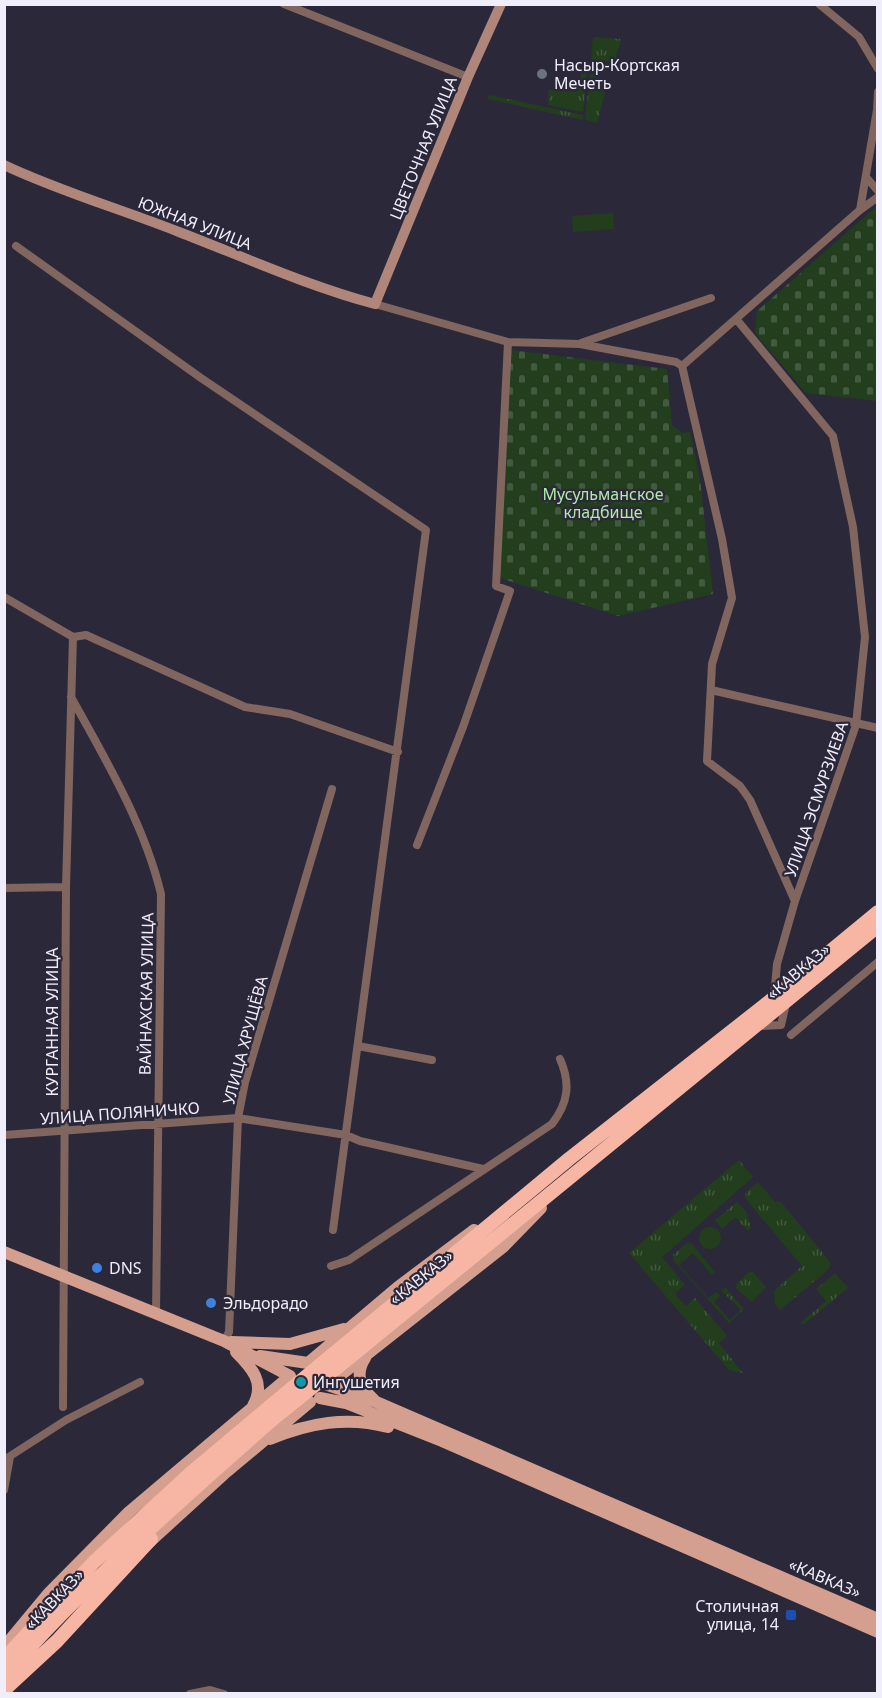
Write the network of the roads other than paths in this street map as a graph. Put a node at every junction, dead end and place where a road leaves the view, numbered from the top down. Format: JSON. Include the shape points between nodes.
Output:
{"nodes":[{"id":1,"x":284,"y":4,"type":"edge"},
{"id":2,"x":501,"y":4,"type":"edge"},
{"id":3,"x":819,"y":4,"type":"edge"},
{"id":4,"x":878,"y":69,"type":"edge"},
{"id":5,"x":468,"y":77,"type":"junction"},
{"id":6,"x":878,"y":92,"type":"edge"},
{"id":7,"x":4,"y":165,"type":"edge"},
{"id":8,"x":866,"y":177,"type":"junction"},
{"id":9,"x":878,"y":191,"type":"edge"},
{"id":10,"x":878,"y":197,"type":"edge"},
{"id":11,"x":861,"y":210,"type":"junction"},
{"id":12,"x":16,"y":246,"type":"dead end"},
{"id":13,"x":711,"y":298,"type":"dead end"},
{"id":14,"x":375,"y":304,"type":"junction"},
{"id":15,"x":737,"y":320,"type":"junction"},
{"id":16,"x":508,"y":342,"type":"junction"},
{"id":17,"x":580,"y":344,"type":"junction"},
{"id":18,"x":682,"y":366,"type":"junction"},
{"id":19,"x":4,"y":597,"type":"edge"},
{"id":20,"x":73,"y":637,"type":"junction"},
{"id":21,"x":711,"y":690,"type":"junction"},
{"id":22,"x":70,"y":695,"type":"junction"},
{"id":23,"x":856,"y":725,"type":"junction"},
{"id":24,"x":878,"y":728,"type":"edge"},
{"id":25,"x":398,"y":752,"type":"junction"},
{"id":26,"x":332,"y":789,"type":"dead end"},
{"id":27,"x":417,"y":845,"type":"dead end"},
{"id":28,"x":66,"y":887,"type":"junction"},
{"id":29,"x":4,"y":888,"type":"edge"},
{"id":30,"x":795,"y":901,"type":"junction"},
{"id":31,"x":878,"y":912,"type":"edge"},
{"id":32,"x":878,"y":926,"type":"edge"},
{"id":33,"x":878,"y":962,"type":"edge"},
{"id":34,"x":776,"y":976,"type":"junction"},
{"id":35,"x":791,"y":983,"type":"junction"},
{"id":36,"x":773,"y":998,"type":"junction"},
{"id":37,"x":790,"y":1035,"type":"dead end"},
{"id":38,"x":358,"y":1046,"type":"junction"},
{"id":39,"x":560,"y":1059,"type":"dead end"},
{"id":40,"x":432,"y":1060,"type":"dead end"},
{"id":41,"x":238,"y":1119,"type":"junction"},
{"id":42,"x":158,"y":1124,"type":"junction"},
{"id":43,"x":65,"y":1129,"type":"junction"},
{"id":44,"x":4,"y":1135,"type":"edge"},
{"id":45,"x":346,"y":1135,"type":"junction"},
{"id":46,"x":569,"y":1159,"type":"junction"},
{"id":47,"x":584,"y":1164,"type":"junction"},
{"id":48,"x":483,"y":1169,"type":"junction"},
{"id":49,"x":333,"y":1230,"type":"dead end"},
{"id":50,"x":4,"y":1252,"type":"edge"},
{"id":51,"x":331,"y":1266,"type":"dead end"},
{"id":52,"x":64,"y":1277,"type":"junction"},
{"id":53,"x":156,"y":1314,"type":"junction"},
{"id":54,"x":351,"y":1327,"type":"junction"},
{"id":55,"x":230,"y":1344,"type":"junction"},
{"id":56,"x":368,"y":1354,"type":"junction"},
{"id":57,"x":335,"y":1361,"type":"junction"},
{"id":58,"x":308,"y":1363,"type":"junction"},
{"id":59,"x":290,"y":1376,"type":"junction"},
{"id":60,"x":141,"y":1382,"type":"dead end"},
{"id":61,"x":328,"y":1385,"type":"junction"},
{"id":62,"x":315,"y":1400,"type":"junction"},
{"id":63,"x":374,"y":1401,"type":"junction"},
{"id":64,"x":63,"y":1407,"type":"dead end"},
{"id":65,"x":252,"y":1408,"type":"junction"},
{"id":66,"x":271,"y":1413,"type":"junction"},
{"id":67,"x":442,"y":1441,"type":"junction"},
{"id":68,"x":258,"y":1444,"type":"junction"},
{"id":69,"x":7,"y":1459,"type":"edge"},
{"id":70,"x":4,"y":1490,"type":"edge"},
{"id":71,"x":151,"y":1539,"type":"junction"},
{"id":72,"x":878,"y":1618,"type":"edge"},
{"id":73,"x":878,"y":1632,"type":"edge"},
{"id":74,"x":4,"y":1647,"type":"edge"},
{"id":75,"x":4,"y":1659,"type":"edge"},
{"id":76,"x":4,"y":1676,"type":"edge"},
{"id":77,"x":4,"y":1683,"type":"edge"},
{"id":78,"x":4,"y":1690,"type":"edge"},
{"id":79,"x":190,"y":1694,"type":"edge"},
{"id":80,"x":224,"y":1694,"type":"edge"}],
"edges":[{"from":1,"to":5,"type":"street"},
{"from":2,"to":5,"type":"street","name":"ЦВЕТОЧНАЯ УЛИЦА"},
{"from":3,"to":4,"type":"street","via":[[859,37]]},
{"from":5,"to":14,"type":"street","name":"ЦВЕТОЧНАЯ УЛИЦА"},
{"from":6,"to":8,"type":"street"},
{"from":7,"to":14,"type":"street","name":"ЮЖНАЯ УЛИЦА","via":[[334,293]]},
{"from":8,"to":9,"type":"street"},
{"from":8,"to":11,"type":"street"},
{"from":10,"to":11,"type":"street"},
{"from":11,"to":15,"type":"street"},
{"from":12,"to":25,"type":"street","via":[[426,531]]},
{"from":13,"to":17,"type":"street"},
{"from":14,"to":16,"type":"street"},
{"from":15,"to":18,"type":"street"},
{"from":15,"to":23,"type":"street","name":"УЛИЦА ЭСМУРЗИЕВА","via":[[833,436],[853,527],[865,638]]},
{"from":16,"to":17,"type":"street"},
{"from":16,"to":27,"type":"street","via":[[496,586],[510,591]]},
{"from":17,"to":18,"type":"street"},
{"from":18,"to":21,"type":"street","via":[[732,598],[712,664]]},
{"from":19,"to":20,"type":"street"},
{"from":20,"to":22,"type":"street","name":"КУРГАННАЯ УЛИЦА"},
{"from":20,"to":25,"type":"street","via":[[86,635],[246,707],[290,714]]},
{"from":21,"to":23,"type":"street"},
{"from":21,"to":30,"type":"street","via":[[708,761],[740,786],[750,800]]},
{"from":22,"to":28,"type":"street","name":"КУРГАННАЯ УЛИЦА"},
{"from":22,"to":42,"type":"street","name":"ВАЙНАХСКАЯ УЛИЦА","via":[[115,777],[154,866],[161,894]]},
{"from":23,"to":24,"type":"street"},
{"from":23,"to":30,"type":"street","name":"УЛИЦА ЭСМУРЗИЕВА"},
{"from":25,"to":38,"type":"street"},
{"from":26,"to":41,"type":"street","name":"УЛИЦА ХРУЩЁВА","via":[[245,1082]]},
{"from":28,"to":29,"type":"street"},
{"from":28,"to":43,"type":"street","name":"КУРГАННАЯ УЛИЦА"},
{"from":30,"to":34,"type":"street","name":"УЛИЦА ЭСМУРЗИЕВА"},
{"from":31,"to":35,"type":"highway","name":"«КАВКАЗ»"},
{"from":32,"to":47,"type":"highway","name":"«КАВКАЗ»"},
{"from":33,"to":37,"type":"street"},
{"from":34,"to":35,"type":"street"},
{"from":34,"to":36,"type":"street","name":"УЛИЦА ЭСМУРЗИЕВА"},
{"from":35,"to":36,"type":"highway","name":"«КАВКАЗ»"},
{"from":36,"to":46,"type":"highway","name":"«КАВКАЗ»"},
{"from":38,"to":40,"type":"street"},
{"from":38,"to":45,"type":"street"},
{"from":39,"to":48,"type":"street","via":[[568,1091],[562,1110],[552,1124]]},
{"from":41,"to":42,"type":"street","name":"УЛИЦА ПОЛЯНИЧКО"},
{"from":41,"to":45,"type":"street","name":"УЛИЦА ПОЛЯНИЧКО"},
{"from":41,"to":55,"type":"street","name":"УЛИЦА ХРУЩЁВА"},
{"from":42,"to":43,"type":"street","name":"УЛИЦА ПОЛЯНИЧКО"},
{"from":42,"to":53,"type":"street","name":"ВАЙНАХСКАЯ УЛИЦА"},
{"from":43,"to":44,"type":"street","name":"УЛИЦА ПОЛЯНИЧКО"},
{"from":43,"to":52,"type":"street","name":"КУРГАННАЯ УЛИЦА"},
{"from":45,"to":48,"type":"street","name":"УЛИЦА ПОЛЯНИЧКО"},
{"from":45,"to":49,"type":"street"},
{"from":46,"to":54,"type":"main road"},
{"from":46,"to":57,"type":"highway","name":"«КАВКАЗ»"},
{"from":47,"to":56,"type":"main road","via":[[503,1247]]},
{"from":47,"to":57,"type":"highway","name":"«КАВКАЗ»"},
{"from":48,"to":51,"type":"street","via":[[349,1260]]},
{"from":50,"to":52,"type":"main road"},
{"from":52,"to":53,"type":"main road"},
{"from":52,"to":64,"type":"street","name":"КУРГАННАЯ УЛИЦА"},
{"from":53,"to":55,"type":"main road"},
{"from":54,"to":55,"type":"main road","via":[[290,1344]]},
{"from":54,"to":58,"type":"main road"},
{"from":55,"to":58,"type":"main road","via":[[271,1359]]},
{"from":55,"to":59,"type":"main road"},
{"from":55,"to":65,"type":"main road","via":[[254,1370],[258,1391]]},
{"from":56,"to":61,"type":"main road"},
{"from":56,"to":63,"type":"main road","via":[[360,1365],[359,1375],[365,1392]]},
{"from":57,"to":66,"type":"highway","name":"«КАВКАЗ»","bridge":true},
{"from":58,"to":59,"type":"main road","via":[[297,1367]]},
{"from":58,"to":61,"type":"main road","via":[[322,1368]]},
{"from":59,"to":62,"type":"main road","via":[[293,1394],[302,1401]]},
{"from":59,"to":65,"type":"main road"},
{"from":60,"to":69,"type":"street","via":[[66,1420]]},
{"from":61,"to":62,"type":"main road"},
{"from":61,"to":63,"type":"main road","name":"«КАВКАЗ»"},
{"from":62,"to":67,"type":"main road","name":"«КАВКАЗ»","via":[[355,1407]]},
{"from":62,"to":68,"type":"main road"},
{"from":63,"to":72,"type":"main road","name":"«КАВКАЗ»"},
{"from":65,"to":74,"type":"main road","via":[[129,1512],[48,1594]]},
{"from":66,"to":75,"type":"highway","name":"«КАВКАЗ»","via":[[192,1472],[101,1555]]},
{"from":66,"to":76,"type":"highway","name":"«КАВКАЗ»","via":[[108,1567]]},
{"from":67,"to":68,"type":"main road","via":[[350,1421],[299,1428]]},
{"from":67,"to":73,"type":"main road","name":"«КАВКАЗ»"},
{"from":68,"to":71,"type":"main road"},
{"from":69,"to":70,"type":"street"},
{"from":71,"to":77,"type":"main road"},
{"from":71,"to":78,"type":"highway","via":[[57,1641]]},
{"from":79,"to":80,"type":"street","via":[[210,1690]]}]}
